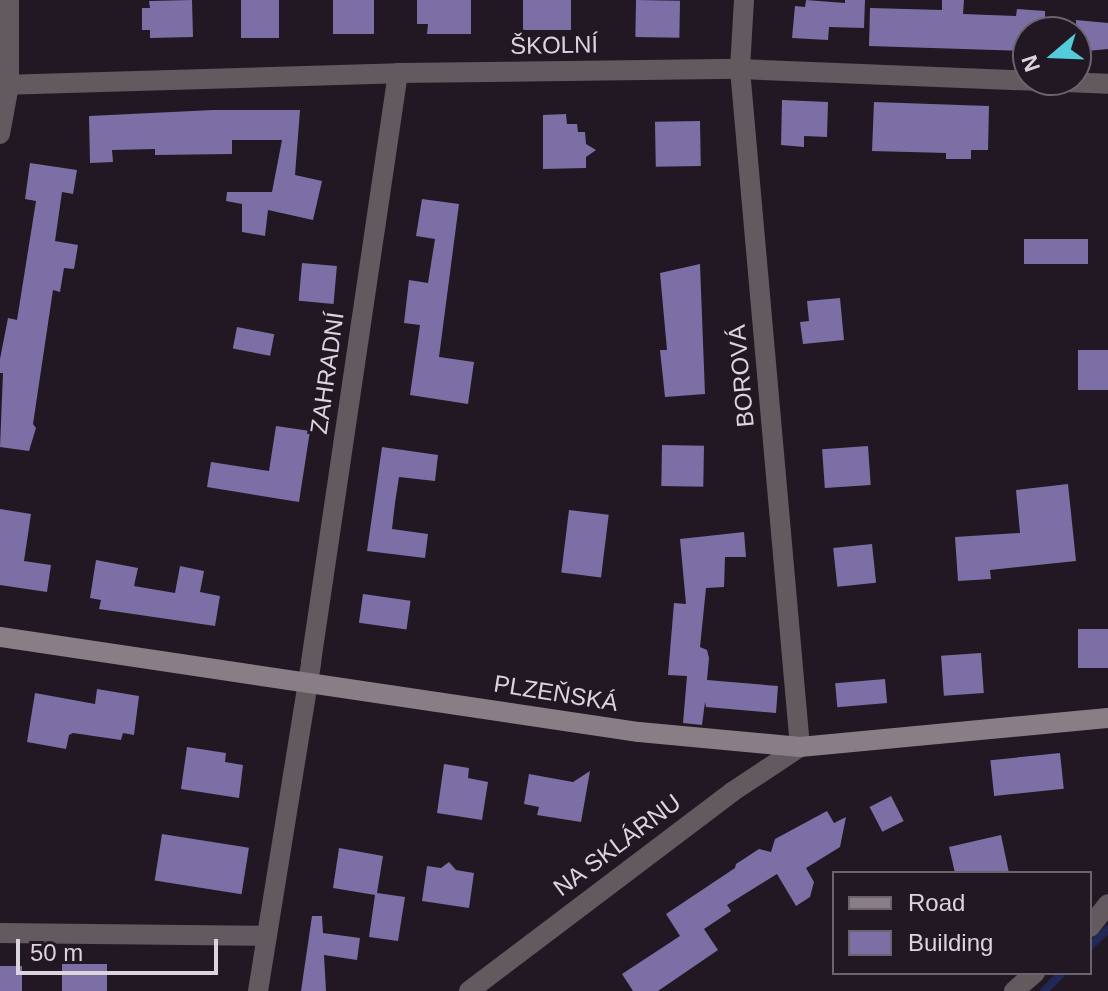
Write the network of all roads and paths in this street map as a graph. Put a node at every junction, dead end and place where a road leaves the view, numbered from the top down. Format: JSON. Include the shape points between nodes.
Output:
{"nodes":[{"id":1,"x":9,"y":0,"type":"edge"},
{"id":2,"x":744,"y":0,"type":"edge"},
{"id":3,"x":740,"y":69,"type":"junction"},
{"id":4,"x":398,"y":73,"type":"junction"},
{"id":5,"x":1108,"y":84,"type":"edge"},
{"id":6,"x":4,"y":85,"type":"edge"},
{"id":7,"x":0,"y":134,"type":"edge"},
{"id":8,"x":0,"y":637,"type":"edge"},
{"id":9,"x":307,"y":681,"type":"junction"},
{"id":10,"x":1108,"y":718,"type":"edge"},
{"id":11,"x":800,"y":747,"type":"junction"},
{"id":12,"x":1108,"y":904,"type":"edge"},
{"id":13,"x":1092,"y":924,"type":"edge"},
{"id":14,"x":0,"y":933,"type":"edge"},
{"id":15,"x":267,"y":936,"type":"junction"},
{"id":16,"x":1033,"y":975,"type":"edge"},
{"id":17,"x":258,"y":991,"type":"edge"},
{"id":18,"x":469,"y":991,"type":"edge"},
{"id":19,"x":1014,"y":991,"type":"edge"}],
"edges":[{"from":1,"to":6,"type":"street"},
{"from":2,"to":3,"type":"street","name":"BOROVÁ"},
{"from":3,"to":4,"type":"street","name":"ŠKOLNÍ"},
{"from":3,"to":5,"type":"street","name":"ŠKOLNÍ"},
{"from":3,"to":11,"type":"street","name":"BOROVÁ"},
{"from":4,"to":6,"type":"street","name":"ŠKOLNÍ"},
{"from":4,"to":9,"type":"street","name":"ZAHRADNÍ"},
{"from":6,"to":7,"type":"street"},
{"from":8,"to":9,"type":"main road","name":"PLZEŇSKÁ"},
{"from":9,"to":11,"type":"main road","name":"PLZEŇSKÁ","via":[[639,732]]},
{"from":9,"to":15,"type":"street","name":"ZAHRADNÍ"},
{"from":10,"to":11,"type":"main road","name":"PLZEŇSKÁ"},
{"from":11,"to":18,"type":"street","name":"NA SKLÁRNU","via":[[732,792]]},
{"from":12,"to":13,"type":"street"},
{"from":14,"to":15,"type":"street"},
{"from":15,"to":17,"type":"street","name":"ZAHRADNÍ"},
{"from":16,"to":19,"type":"street"}]}
